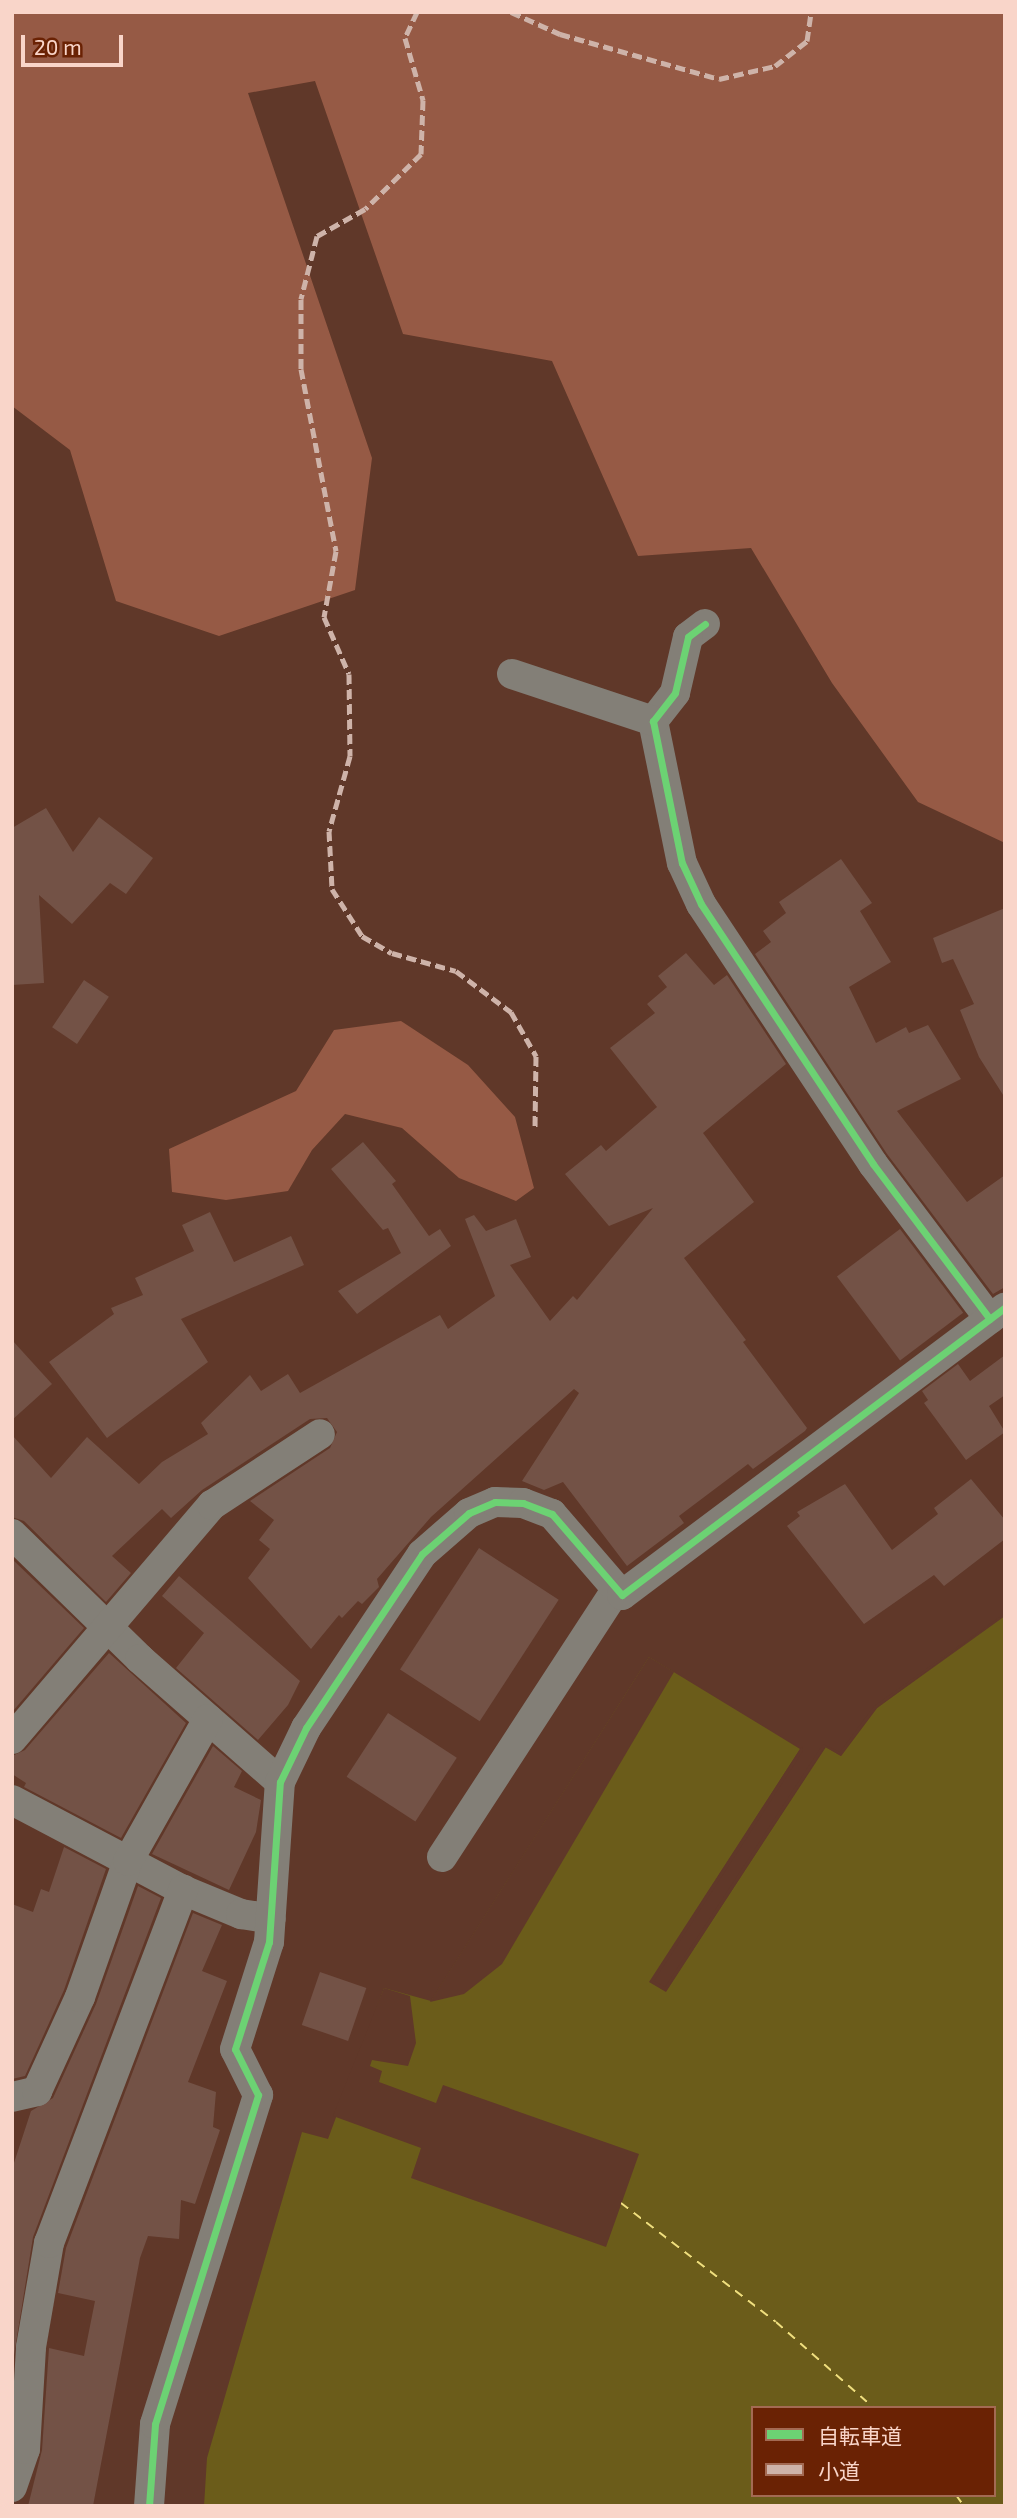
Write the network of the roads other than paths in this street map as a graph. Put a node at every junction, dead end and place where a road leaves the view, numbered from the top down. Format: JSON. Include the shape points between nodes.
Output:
{"nodes":[{"id":1,"x":705,"y":624,"type":"dead end"},
{"id":2,"x":512,"y":674,"type":"dead end"},
{"id":3,"x":653,"y":721,"type":"junction"},
{"id":4,"x":997,"y":1313,"type":"edge"},
{"id":5,"x":320,"y":1434,"type":"dead end"},
{"id":6,"x":12,"y":1534,"type":"edge"},
{"id":7,"x":617,"y":1589,"type":"junction"},
{"id":8,"x":109,"y":1629,"type":"junction"},
{"id":9,"x":208,"y":1719,"type":"junction"},
{"id":10,"x":12,"y":1739,"type":"edge"},
{"id":11,"x":280,"y":1782,"type":"junction"},
{"id":12,"x":12,"y":1800,"type":"edge"},
{"id":13,"x":442,"y":1857,"type":"dead end"},
{"id":14,"x":128,"y":1861,"type":"junction"},
{"id":15,"x":183,"y":1890,"type":"junction"},
{"id":16,"x":271,"y":1919,"type":"junction"},
{"id":17,"x":12,"y":2097,"type":"edge"},
{"id":18,"x":12,"y":2487,"type":"edge"},
{"id":19,"x":149,"y":2506,"type":"edge"}],
"edges":[{"from":1,"to":3,"type":"street","via":[[688,636],[675,693]]},
{"from":2,"to":3,"type":"street"},
{"from":3,"to":4,"type":"street","via":[[682,863],[701,904],[873,1164]]},
{"from":4,"to":7,"type":"street","via":[[622,1595]]},
{"from":5,"to":8,"type":"street","via":[[212,1505]]},
{"from":6,"to":8,"type":"street"},
{"from":7,"to":11,"type":"street","via":[[552,1514],[523,1503],[495,1502],[469,1513],[422,1554],[306,1728]]},
{"from":7,"to":13,"type":"street"},
{"from":8,"to":9,"type":"street"},
{"from":8,"to":10,"type":"street"},
{"from":9,"to":11,"type":"street"},
{"from":9,"to":14,"type":"street"},
{"from":11,"to":16,"type":"street"},
{"from":12,"to":14,"type":"street"},
{"from":14,"to":15,"type":"street"},
{"from":14,"to":17,"type":"street","via":[[80,1997],[37,2091]]},
{"from":15,"to":16,"type":"street","via":[[241,1914]]},
{"from":15,"to":18,"type":"street","via":[[48,2243],[31,2347],[25,2449]]},
{"from":16,"to":19,"type":"street","via":[[235,2049],[258,2095],[155,2424]]}]}
